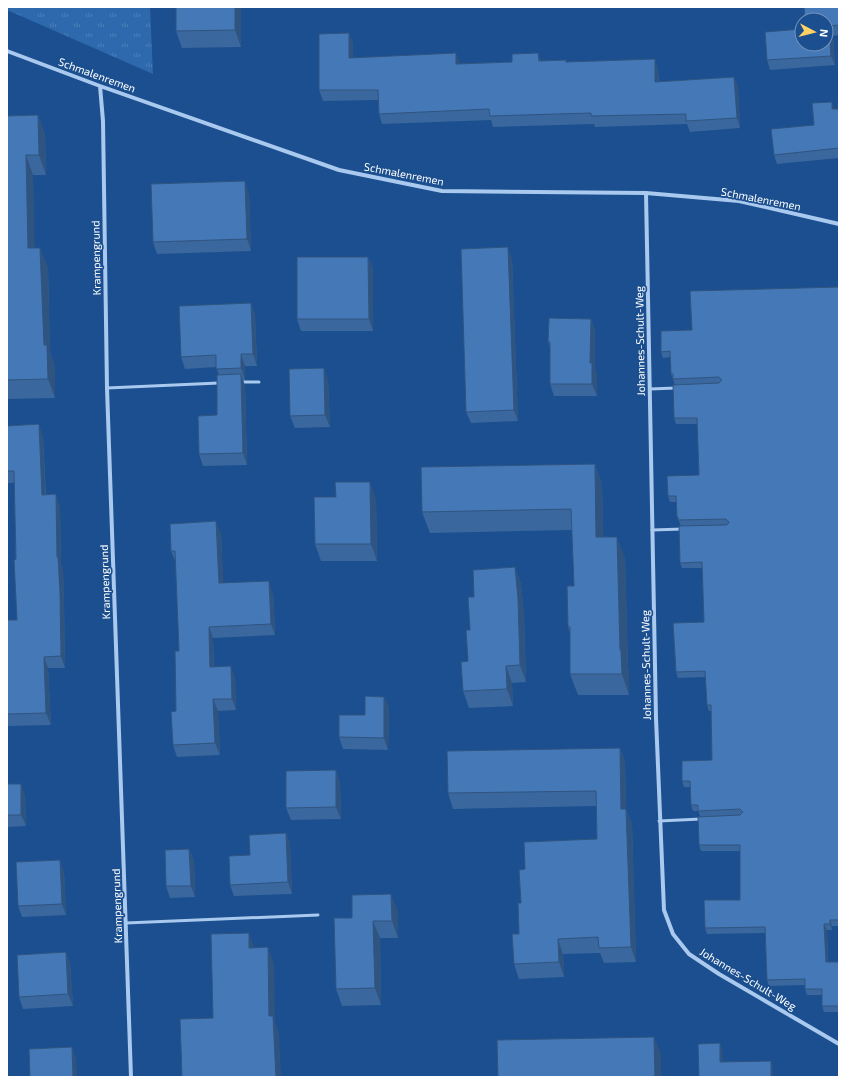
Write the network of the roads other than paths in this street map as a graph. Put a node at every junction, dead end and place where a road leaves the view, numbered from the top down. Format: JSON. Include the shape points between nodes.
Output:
{"nodes":[{"id":1,"x":7,"y":51,"type":"edge"},
{"id":2,"x":100,"y":86,"type":"junction"},
{"id":3,"x":646,"y":193,"type":"junction"},
{"id":4,"x":839,"y":224,"type":"edge"},
{"id":5,"x":235,"y":382,"type":"edge"},
{"id":6,"x":259,"y":382,"type":"dead end"},
{"id":7,"x":220,"y":383,"type":"edge"},
{"id":8,"x":107,"y":388,"type":"junction"},
{"id":9,"x":682,"y":388,"type":"edge"},
{"id":10,"x":650,"y":389,"type":"junction"},
{"id":11,"x":690,"y":529,"type":"edge"},
{"id":12,"x":652,"y":530,"type":"junction"},
{"id":13,"x":704,"y":819,"type":"edge"},
{"id":14,"x":659,"y":821,"type":"junction"},
{"id":15,"x":318,"y":915,"type":"dead end"},
{"id":16,"x":126,"y":923,"type":"junction"},
{"id":17,"x":839,"y":1044,"type":"edge"},
{"id":18,"x":131,"y":1077,"type":"edge"}],
"edges":[{"from":1,"to":2,"type":"street","name":"Schmalenremen"},
{"from":2,"to":3,"type":"street","name":"Schmalenremen","via":[[339,170],[442,191]]},
{"from":2,"to":8,"type":"street","name":"Krampengrund","via":[[103,129]]},
{"from":3,"to":4,"type":"street","name":"Schmalenremen","via":[[739,201]]},
{"from":3,"to":10,"type":"street","name":"Johannes-Schult-Weg"},
{"from":5,"to":6,"type":"lane"},
{"from":7,"to":8,"type":"lane"},
{"from":8,"to":16,"type":"street","name":"Krampengrund"},
{"from":9,"to":10,"type":"lane"},
{"from":10,"to":12,"type":"street","name":"Johannes-Schult-Weg"},
{"from":11,"to":12,"type":"lane"},
{"from":12,"to":14,"type":"street","name":"Johannes-Schult-Weg"},
{"from":13,"to":14,"type":"lane"},
{"from":14,"to":17,"type":"street","name":"Johannes-Schult-Weg","via":[[664,910],[673,934],[689,954]]},
{"from":15,"to":16,"type":"lane"},
{"from":16,"to":18,"type":"street","name":"Krampengrund"}]}
